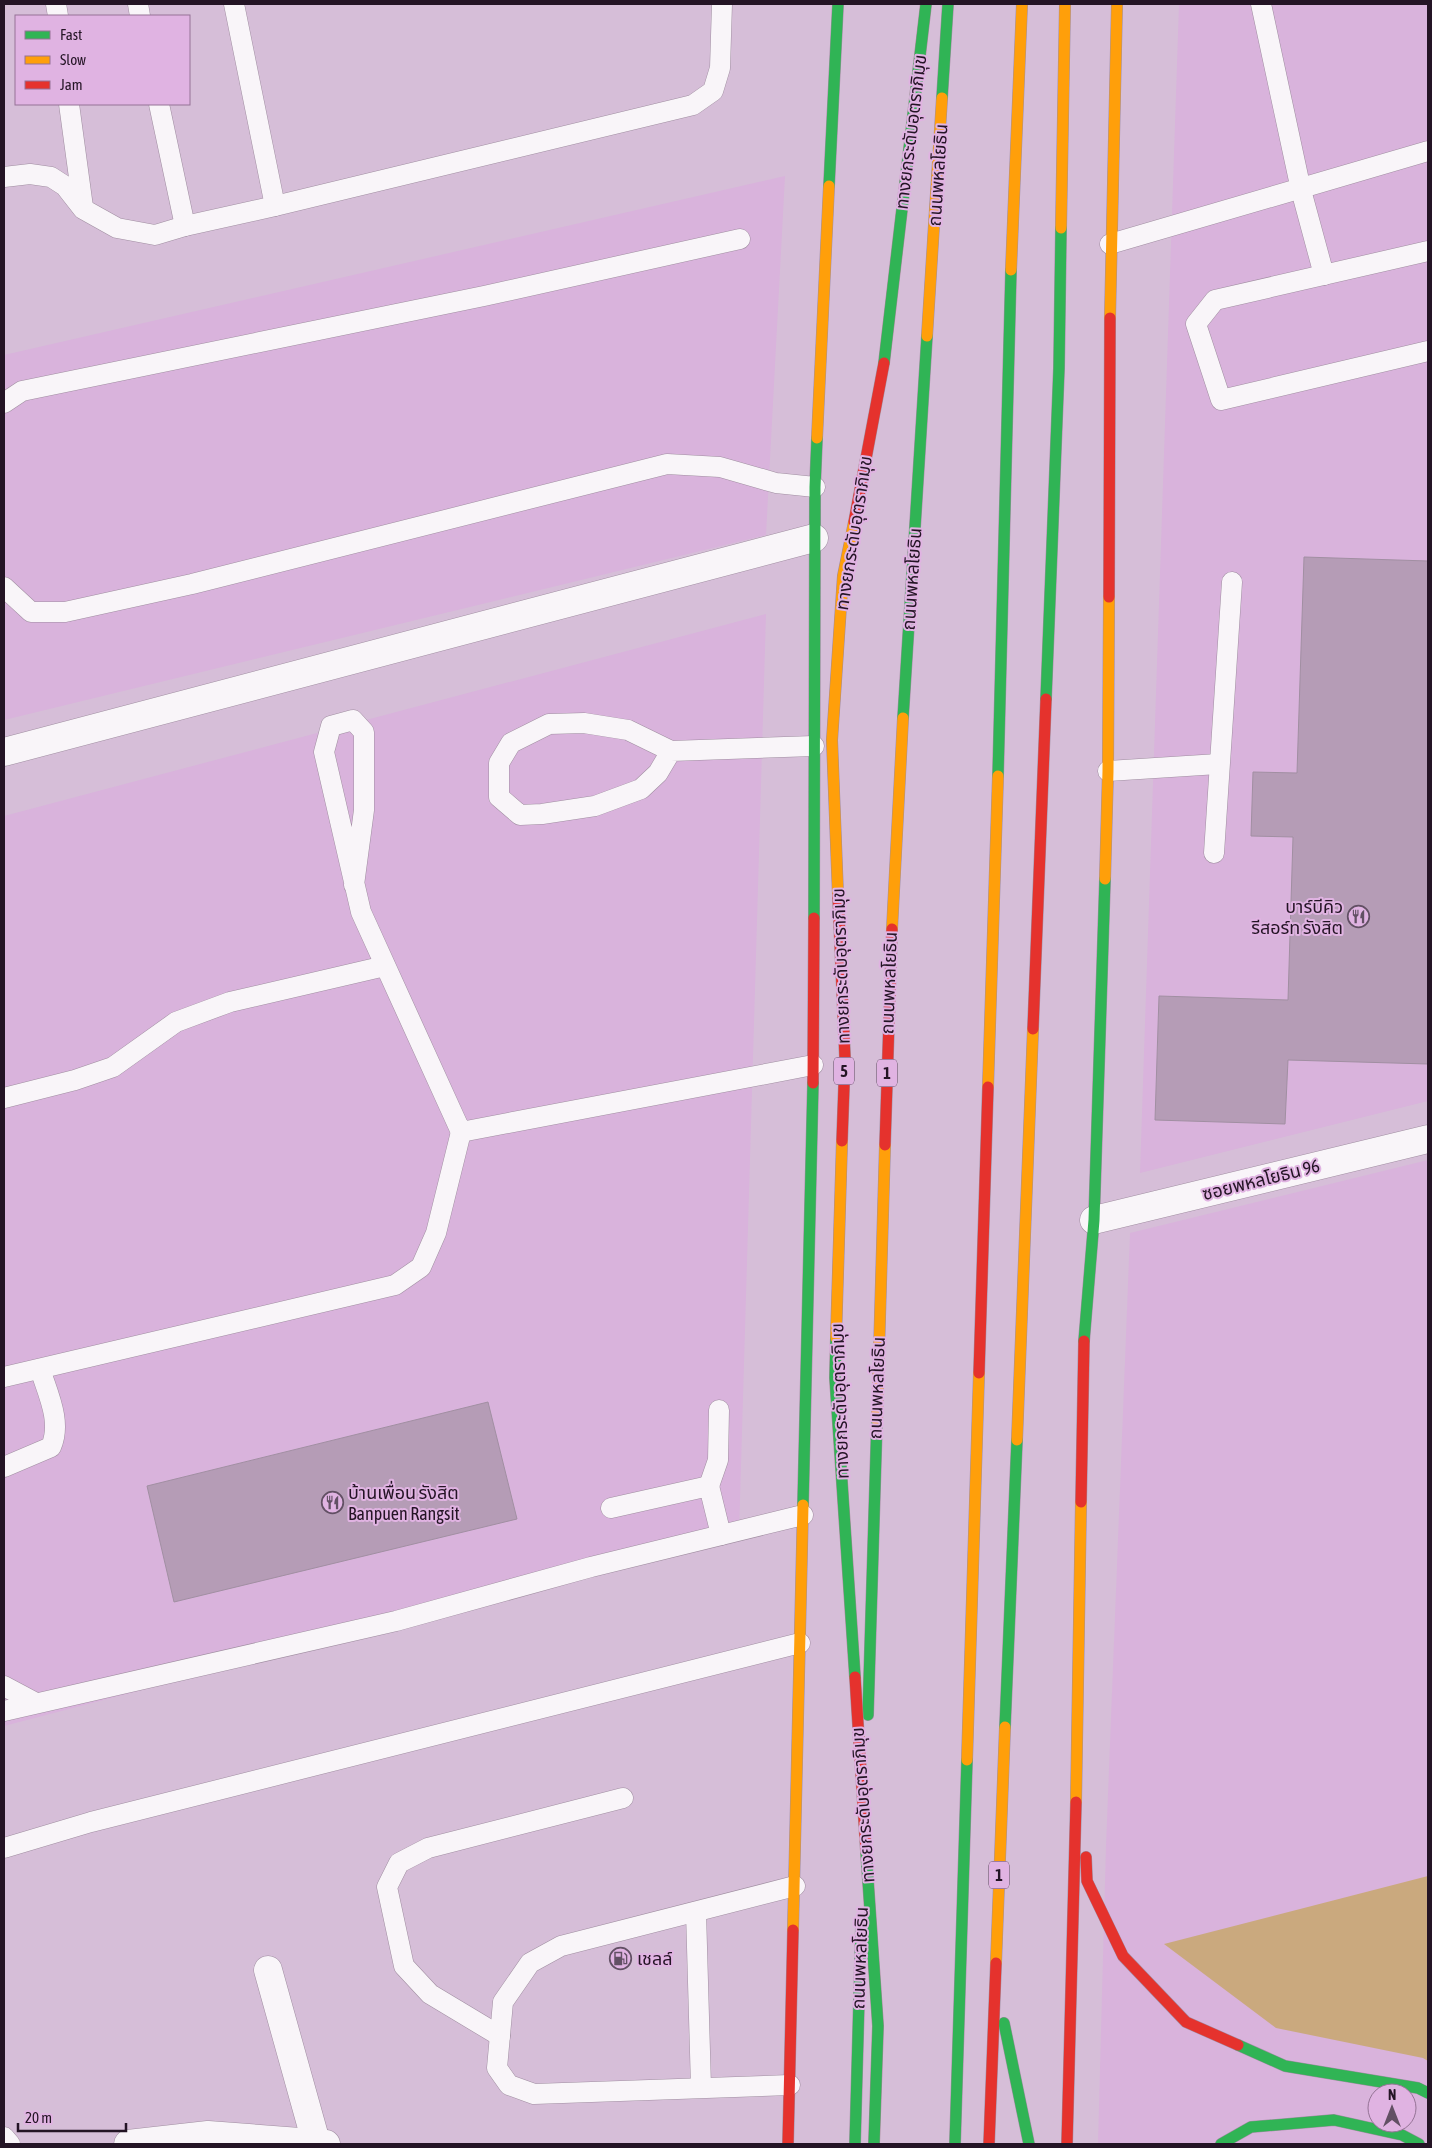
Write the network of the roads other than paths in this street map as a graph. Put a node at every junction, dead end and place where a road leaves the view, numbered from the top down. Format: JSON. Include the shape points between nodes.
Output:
{"nodes":[{"id":1,"x":234,"y":4,"type":"edge"},
{"id":2,"x":722,"y":4,"type":"edge"},
{"id":3,"x":838,"y":4,"type":"edge"},
{"id":4,"x":926,"y":4,"type":"edge"},
{"id":5,"x":948,"y":4,"type":"edge"},
{"id":6,"x":1022,"y":4,"type":"edge"},
{"id":7,"x":1065,"y":4,"type":"edge"},
{"id":8,"x":1116,"y":4,"type":"edge"},
{"id":9,"x":1261,"y":4,"type":"edge"},
{"id":10,"x":69,"y":105,"type":"edge"},
{"id":11,"x":159,"y":105,"type":"edge"},
{"id":12,"x":1428,"y":151,"type":"edge"},
{"id":13,"x":4,"y":178,"type":"edge"},
{"id":14,"x":1301,"y":190,"type":"junction"},
{"id":15,"x":275,"y":206,"type":"junction"},
{"id":16,"x":83,"y":209,"type":"junction"},
{"id":17,"x":185,"y":226,"type":"junction"},
{"id":18,"x":740,"y":239,"type":"dead end"},
{"id":19,"x":1110,"y":244,"type":"junction"},
{"id":20,"x":1428,"y":251,"type":"edge"},
{"id":21,"x":1324,"y":275,"type":"junction"},
{"id":22,"x":1428,"y":351,"type":"edge"},
{"id":23,"x":4,"y":403,"type":"edge"},
{"id":24,"x":815,"y":487,"type":"junction"},
{"id":25,"x":814,"y":538,"type":"junction"},
{"id":26,"x":1232,"y":582,"type":"dead end"},
{"id":27,"x":4,"y":587,"type":"edge"},
{"id":28,"x":814,"y":746,"type":"junction"},
{"id":29,"x":671,"y":751,"type":"junction"},
{"id":30,"x":4,"y":752,"type":"edge"},
{"id":31,"x":1218,"y":764,"type":"junction"},
{"id":32,"x":1108,"y":770,"type":"junction"},
{"id":33,"x":1214,"y":854,"type":"dead end"},
{"id":34,"x":354,"y":885,"type":"junction"},
{"id":35,"x":384,"y":966,"type":"junction"},
{"id":36,"x":813,"y":1065,"type":"junction"},
{"id":37,"x":4,"y":1098,"type":"edge"},
{"id":38,"x":461,"y":1132,"type":"junction"},
{"id":39,"x":1428,"y":1139,"type":"edge"},
{"id":40,"x":1094,"y":1220,"type":"junction"},
{"id":41,"x":40,"y":1369,"type":"junction"},
{"id":42,"x":4,"y":1376,"type":"edge"},
{"id":43,"x":719,"y":1410,"type":"dead end"},
{"id":44,"x":4,"y":1467,"type":"edge"},
{"id":45,"x":709,"y":1486,"type":"junction"},
{"id":46,"x":611,"y":1508,"type":"dead end"},
{"id":47,"x":803,"y":1515,"type":"junction"},
{"id":48,"x":721,"y":1536,"type":"junction"},
{"id":49,"x":800,"y":1643,"type":"junction"},
{"id":50,"x":1079,"y":1675,"type":"junction"},
{"id":51,"x":4,"y":1686,"type":"edge"},
{"id":52,"x":36,"y":1703,"type":"junction"},
{"id":53,"x":4,"y":1711,"type":"edge"},
{"id":54,"x":623,"y":1798,"type":"dead end"},
{"id":55,"x":4,"y":1848,"type":"edge"},
{"id":56,"x":795,"y":1886,"type":"junction"},
{"id":57,"x":696,"y":1912,"type":"junction"},
{"id":58,"x":268,"y":1970,"type":"dead end"},
{"id":59,"x":995,"y":1982,"type":"junction"},
{"id":60,"x":500,"y":2036,"type":"junction"},
{"id":61,"x":790,"y":2085,"type":"junction"},
{"id":62,"x":701,"y":2087,"type":"junction"},
{"id":63,"x":1428,"y":2093,"type":"edge"},
{"id":64,"x":4,"y":2137,"type":"edge"},
{"id":65,"x":321,"y":2143,"type":"edge"},
{"id":66,"x":10,"y":2144,"type":"edge"},
{"id":67,"x":128,"y":2144,"type":"edge"},
{"id":68,"x":788,"y":2144,"type":"edge"},
{"id":69,"x":855,"y":2144,"type":"edge"},
{"id":70,"x":874,"y":2144,"type":"edge"},
{"id":71,"x":955,"y":2144,"type":"edge"},
{"id":72,"x":989,"y":2144,"type":"edge"},
{"id":73,"x":1030,"y":2144,"type":"edge"},
{"id":74,"x":1067,"y":2144,"type":"edge"},
{"id":75,"x":1221,"y":2144,"type":"edge"},
{"id":76,"x":1419,"y":2144,"type":"edge"}],
"edges":[{"from":1,"to":15,"type":"lane"},
{"from":2,"to":15,"type":"lane","via":[[720,68],[713,91],[693,104]]},
{"from":3,"to":24,"type":"main road"},
{"from":4,"to":70,"type":"main road","name":"ทางยกระดับอุตราภิมุข","number":"5","bridge":true,"via":[[883,372],[843,576],[832,740],[844,1058],[835,1378],[878,2026]]},
{"from":5,"to":69,"type":"main road","name":"ถนนพหลโยธิน","number":"1","via":[[892,881]]},
{"from":6,"to":71,"type":"main road","via":[[1013,187]]},
{"from":7,"to":59,"type":"main road","number":"1","via":[[1059,368]]},
{"from":8,"to":19,"type":"main road"},
{"from":9,"to":14,"type":"lane"},
{"from":10,"to":16,"type":"lane"},
{"from":11,"to":17,"type":"lane"},
{"from":12,"to":14,"type":"lane"},
{"from":13,"to":16,"type":"lane","via":[[30,174],[51,177],[64,186]]},
{"from":14,"to":19,"type":"lane"},
{"from":14,"to":21,"type":"lane"},
{"from":15,"to":17,"type":"lane"},
{"from":16,"to":17,"type":"lane","via":[[117,228],[155,236]]},
{"from":18,"to":23,"type":"lane","via":[[484,296],[22,391]]},
{"from":19,"to":32,"type":"main road"},
{"from":20,"to":21,"type":"lane"},
{"from":21,"to":22,"type":"lane","via":[[1215,300],[1196,324],[1221,400]]},
{"from":24,"to":25,"type":"main road"},
{"from":24,"to":27,"type":"lane","via":[[776,482],[720,466],[667,464],[192,584],[65,612],[31,612]]},
{"from":25,"to":28,"type":"main road"},
{"from":25,"to":30,"type":"street"},
{"from":26,"to":31,"type":"lane"},
{"from":28,"to":29,"type":"lane"},
{"from":28,"to":36,"type":"main road"},
{"from":29,"to":29,"type":"lane","via":[[658,774],[641,789],[594,806],[520,815],[498,797],[499,763],[511,743],[549,724],[584,722],[628,730]]},
{"from":31,"to":32,"type":"lane"},
{"from":31,"to":33,"type":"lane"},
{"from":32,"to":40,"type":"main road"},
{"from":34,"to":34,"type":"lane","via":[[364,810],[364,732],[353,720],[331,726],[324,752]]},
{"from":34,"to":35,"type":"lane","via":[[361,912]]},
{"from":35,"to":37,"type":"lane","via":[[230,1002],[176,1022],[113,1067]]},
{"from":35,"to":38,"type":"lane"},
{"from":36,"to":38,"type":"lane"},
{"from":36,"to":47,"type":"main road"},
{"from":38,"to":41,"type":"lane","via":[[436,1233],[421,1267],[395,1285]]},
{"from":39,"to":40,"type":"street","name":"ซอยพหลโยธิน 96"},
{"from":40,"to":50,"type":"main road","via":[[1084,1352]]},
{"from":41,"to":42,"type":"lane"},
{"from":41,"to":44,"type":"lane","via":[[54,1410],[56,1436],[51,1447]]},
{"from":43,"to":45,"type":"lane","via":[[718,1460]]},
{"from":45,"to":46,"type":"lane"},
{"from":45,"to":48,"type":"lane"},
{"from":47,"to":48,"type":"lane"},
{"from":47,"to":49,"type":"main road"},
{"from":48,"to":52,"type":"lane","via":[[396,1621]]},
{"from":49,"to":55,"type":"lane","via":[[91,1822]]},
{"from":49,"to":56,"type":"main road"},
{"from":50,"to":63,"type":"main road","via":[[1087,1881],[1123,1956],[1186,2022],[1285,2066],[1418,2088]]},
{"from":50,"to":74,"type":"main road"},
{"from":51,"to":52,"type":"lane"},
{"from":52,"to":53,"type":"lane"},
{"from":54,"to":60,"type":"lane","via":[[428,1848],[399,1863],[387,1888],[404,1966],[430,1994]]},
{"from":56,"to":57,"type":"lane"},
{"from":56,"to":61,"type":"main road"},
{"from":57,"to":60,"type":"lane","via":[[561,1946],[530,1963],[503,2002]]},
{"from":57,"to":62,"type":"lane"},
{"from":58,"to":65,"type":"street"},
{"from":59,"to":72,"type":"main road","number":"1"},
{"from":59,"to":73,"type":"main road"},
{"from":60,"to":62,"type":"lane","via":[[497,2068],[509,2085],[534,2094]]},
{"from":61,"to":62,"type":"lane"},
{"from":61,"to":68,"type":"main road"},
{"from":64,"to":66,"type":"lane"},
{"from":65,"to":67,"type":"street","via":[[208,2134]]},
{"from":75,"to":76,"type":"main road","via":[[1251,2127],[1334,2120],[1402,2134]]}]}
